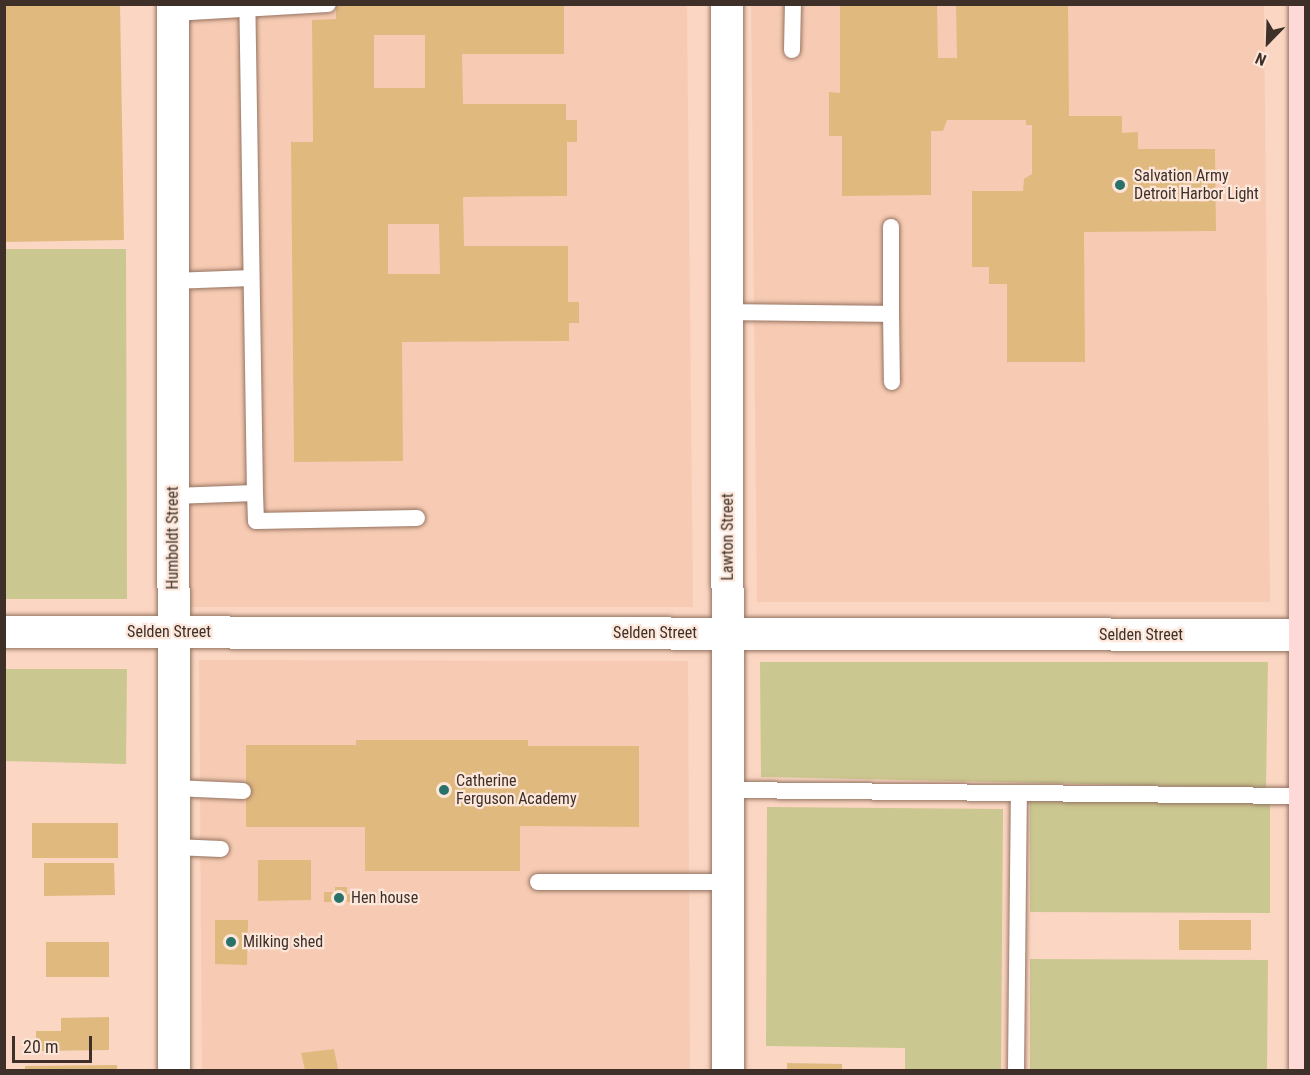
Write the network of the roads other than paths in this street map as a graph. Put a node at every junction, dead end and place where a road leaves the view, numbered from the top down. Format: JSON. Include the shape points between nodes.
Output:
{"nodes":[{"id":1,"x":328,"y":4,"type":"edge"},
{"id":2,"x":727,"y":4,"type":"edge"},
{"id":3,"x":793,"y":4,"type":"edge"},
{"id":4,"x":1305,"y":4,"type":"edge"},
{"id":5,"x":173,"y":9,"type":"edge"},
{"id":6,"x":247,"y":9,"type":"junction"},
{"id":7,"x":792,"y":50,"type":"dead end"},
{"id":8,"x":891,"y":227,"type":"dead end"},
{"id":9,"x":251,"y":278,"type":"junction"},
{"id":10,"x":173,"y":281,"type":"junction"},
{"id":11,"x":728,"y":312,"type":"junction"},
{"id":12,"x":891,"y":314,"type":"junction"},
{"id":13,"x":892,"y":382,"type":"dead end"},
{"id":14,"x":255,"y":493,"type":"junction"},
{"id":15,"x":173,"y":496,"type":"junction"},
{"id":16,"x":417,"y":518,"type":"dead end"},
{"id":17,"x":4,"y":632,"type":"edge"},
{"id":18,"x":173,"y":632,"type":"junction"},
{"id":19,"x":728,"y":634,"type":"junction"},
{"id":20,"x":1305,"y":635,"type":"edge"},
{"id":21,"x":173,"y":788,"type":"junction"},
{"id":22,"x":728,"y":790,"type":"junction"},
{"id":23,"x":243,"y":791,"type":"dead end"},
{"id":24,"x":1019,"y":793,"type":"junction"},
{"id":25,"x":1305,"y":796,"type":"edge"},
{"id":26,"x":174,"y":847,"type":"junction"},
{"id":27,"x":221,"y":849,"type":"dead end"},
{"id":28,"x":538,"y":882,"type":"dead end"},
{"id":29,"x":728,"y":882,"type":"junction"},
{"id":30,"x":174,"y":1071,"type":"edge"},
{"id":31,"x":728,"y":1071,"type":"edge"},
{"id":32,"x":1016,"y":1071,"type":"edge"},
{"id":33,"x":1305,"y":1071,"type":"edge"}],
"edges":[{"from":1,"to":6,"type":"lane"},
{"from":2,"to":11,"type":"street","name":"Lawton Street"},
{"from":3,"to":7,"type":"lane"},
{"from":4,"to":20,"type":"street"},
{"from":5,"to":6,"type":"lane"},
{"from":5,"to":10,"type":"street","name":"Humboldt Street"},
{"from":6,"to":9,"type":"lane"},
{"from":8,"to":12,"type":"lane"},
{"from":9,"to":10,"type":"lane"},
{"from":9,"to":14,"type":"lane"},
{"from":10,"to":15,"type":"street","name":"Humboldt Street"},
{"from":11,"to":12,"type":"lane"},
{"from":11,"to":19,"type":"street","name":"Lawton Street"},
{"from":12,"to":13,"type":"lane"},
{"from":14,"to":15,"type":"lane"},
{"from":14,"to":16,"type":"lane","via":[[256,521]]},
{"from":15,"to":18,"type":"street","name":"Humboldt Street"},
{"from":17,"to":18,"type":"street","name":"Selden Street"},
{"from":18,"to":19,"type":"street","name":"Selden Street"},
{"from":18,"to":21,"type":"street","name":"Humboldt Street"},
{"from":19,"to":20,"type":"street","name":"Selden Street"},
{"from":19,"to":22,"type":"street","name":"Lawton Street"},
{"from":20,"to":25,"type":"street"},
{"from":21,"to":23,"type":"lane"},
{"from":21,"to":26,"type":"street","name":"Humboldt Street"},
{"from":22,"to":24,"type":"lane"},
{"from":22,"to":29,"type":"street","name":"Lawton Street"},
{"from":24,"to":25,"type":"lane"},
{"from":24,"to":32,"type":"lane"},
{"from":25,"to":33,"type":"street"},
{"from":26,"to":27,"type":"lane"},
{"from":26,"to":30,"type":"street","name":"Humboldt Street"},
{"from":28,"to":29,"type":"lane"},
{"from":29,"to":31,"type":"street","name":"Lawton Street"}]}
